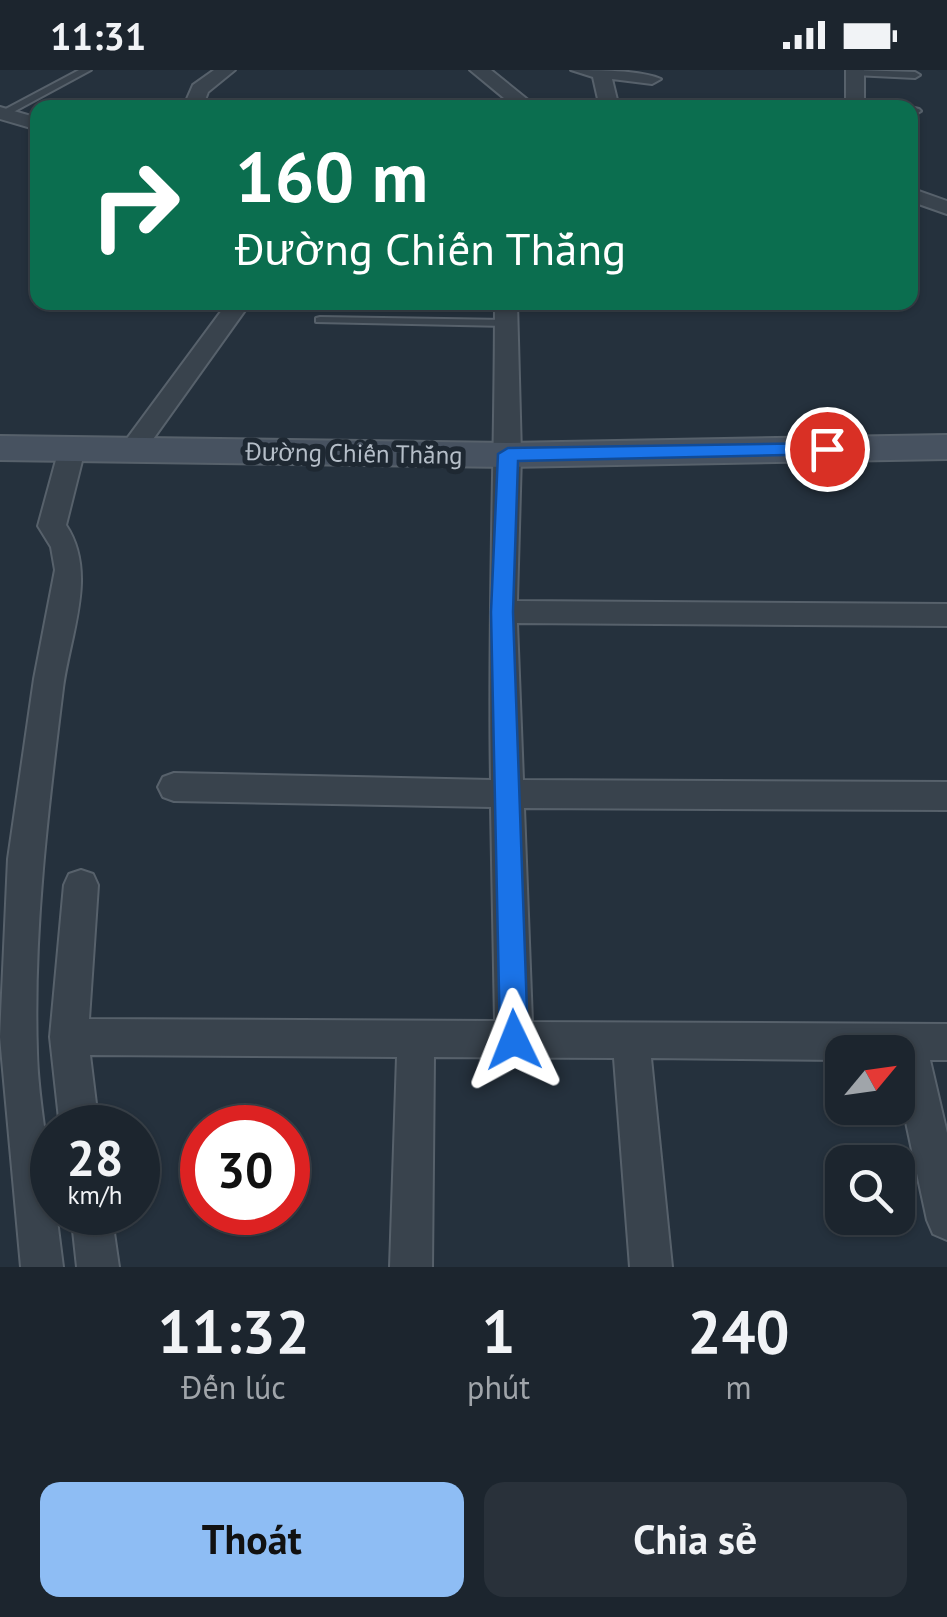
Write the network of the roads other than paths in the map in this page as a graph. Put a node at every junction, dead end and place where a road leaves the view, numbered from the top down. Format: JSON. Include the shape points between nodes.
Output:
{"nodes":[{"id":1,"x":86,"y":70,"type":"edge"},
{"id":2,"x":226,"y":70,"type":"edge"},
{"id":3,"x":479,"y":70,"type":"edge"},
{"id":4,"x":580,"y":70,"type":"edge"},
{"id":5,"x":856,"y":72,"type":"edge"},
{"id":6,"x":602,"y":75,"type":"junction"},
{"id":7,"x":916,"y":75,"type":"dead end"},
{"id":8,"x":652,"y":79,"type":"dead end"},
{"id":9,"x":35,"y":100,"type":"edge"},
{"id":10,"x":195,"y":100,"type":"edge"},
{"id":11,"x":518,"y":100,"type":"edge"},
{"id":12,"x":608,"y":100,"type":"edge"},
{"id":13,"x":856,"y":100,"type":"edge"},
{"id":14,"x":30,"y":103,"type":"edge"},
{"id":15,"x":4,"y":118,"type":"edge"},
{"id":16,"x":30,"y":123,"type":"edge"},
{"id":17,"x":918,"y":197,"type":"edge"},
{"id":18,"x":947,"y":208,"type":"edge"},
{"id":19,"x":234,"y":310,"type":"edge"},
{"id":20,"x":506,"y":313,"type":"edge"},
{"id":21,"x":320,"y":320,"type":"dead end"},
{"id":22,"x":947,"y":447,"type":"edge"},
{"id":23,"x":0,"y":448,"type":"edge"},
{"id":24,"x":72,"y":449,"type":"junction"},
{"id":25,"x":132,"y":450,"type":"junction"},
{"id":26,"x":508,"y":454,"type":"junction"},
{"id":27,"x":502,"y":612,"type":"junction"},
{"id":28,"x":947,"y":615,"type":"edge"},
{"id":29,"x":174,"y":787,"type":"dead end"},
{"id":30,"x":507,"y":794,"type":"junction"},
{"id":31,"x":947,"y":796,"type":"edge"},
{"id":32,"x":82,"y":886,"type":"dead end"},
{"id":33,"x":69,"y":1037,"type":"junction"},
{"id":34,"x":416,"y":1039,"type":"junction"},
{"id":35,"x":514,"y":1040,"type":"junction"},
{"id":36,"x":631,"y":1040,"type":"junction"},
{"id":37,"x":825,"y":1041,"type":"edge"},
{"id":38,"x":915,"y":1042,"type":"edge"},
{"id":39,"x":947,"y":1042,"type":"edge"},
{"id":40,"x":915,"y":1078,"type":"edge"},
{"id":41,"x":77,"y":1105,"type":"edge"},
{"id":42,"x":947,"y":1220,"type":"edge"},
{"id":43,"x":94,"y":1235,"type":"edge"},
{"id":44,"x":42,"y":1267,"type":"edge"},
{"id":45,"x":98,"y":1267,"type":"edge"},
{"id":46,"x":411,"y":1267,"type":"edge"},
{"id":47,"x":651,"y":1267,"type":"edge"}],
"edges":[{"from":1,"to":9,"type":"lane"},
{"from":2,"to":10,"type":"street"},
{"from":3,"to":11,"type":"street"},
{"from":4,"to":6,"type":"street"},
{"from":5,"to":7,"type":"lane"},
{"from":5,"to":13,"type":"street"},
{"from":6,"to":8,"type":"street"},
{"from":6,"to":12,"type":"street"},
{"from":14,"to":15,"type":"lane"},
{"from":15,"to":16,"type":"street"},
{"from":17,"to":18,"type":"street"},
{"from":19,"to":25,"type":"street"},
{"from":20,"to":21,"type":"lane"},
{"from":20,"to":26,"type":"street"},
{"from":22,"to":26,"type":"main road","name":"Đường Chiến Thắng"},
{"from":23,"to":24,"type":"main road","name":"Đường Chiến Thắng"},
{"from":24,"to":25,"type":"main road","name":"Đường Chiến Thắng"},
{"from":24,"to":44,"type":"street","via":[[52,526],[66,546],[69,570],[25,859],[18,1055]]},
{"from":25,"to":26,"type":"main road","name":"Đường Chiến Thắng"},
{"from":26,"to":27,"type":"street"},
{"from":27,"to":28,"type":"street"},
{"from":27,"to":30,"type":"street"},
{"from":29,"to":30,"type":"street"},
{"from":30,"to":31,"type":"street"},
{"from":30,"to":35,"type":"street"},
{"from":32,"to":33,"type":"street"},
{"from":33,"to":34,"type":"street"},
{"from":33,"to":41,"type":"street"},
{"from":34,"to":35,"type":"street"},
{"from":34,"to":46,"type":"street"},
{"from":35,"to":36,"type":"street"},
{"from":36,"to":37,"type":"street"},
{"from":36,"to":47,"type":"street"},
{"from":38,"to":39,"type":"street"},
{"from":40,"to":42,"type":"street"},
{"from":43,"to":45,"type":"street"}]}
